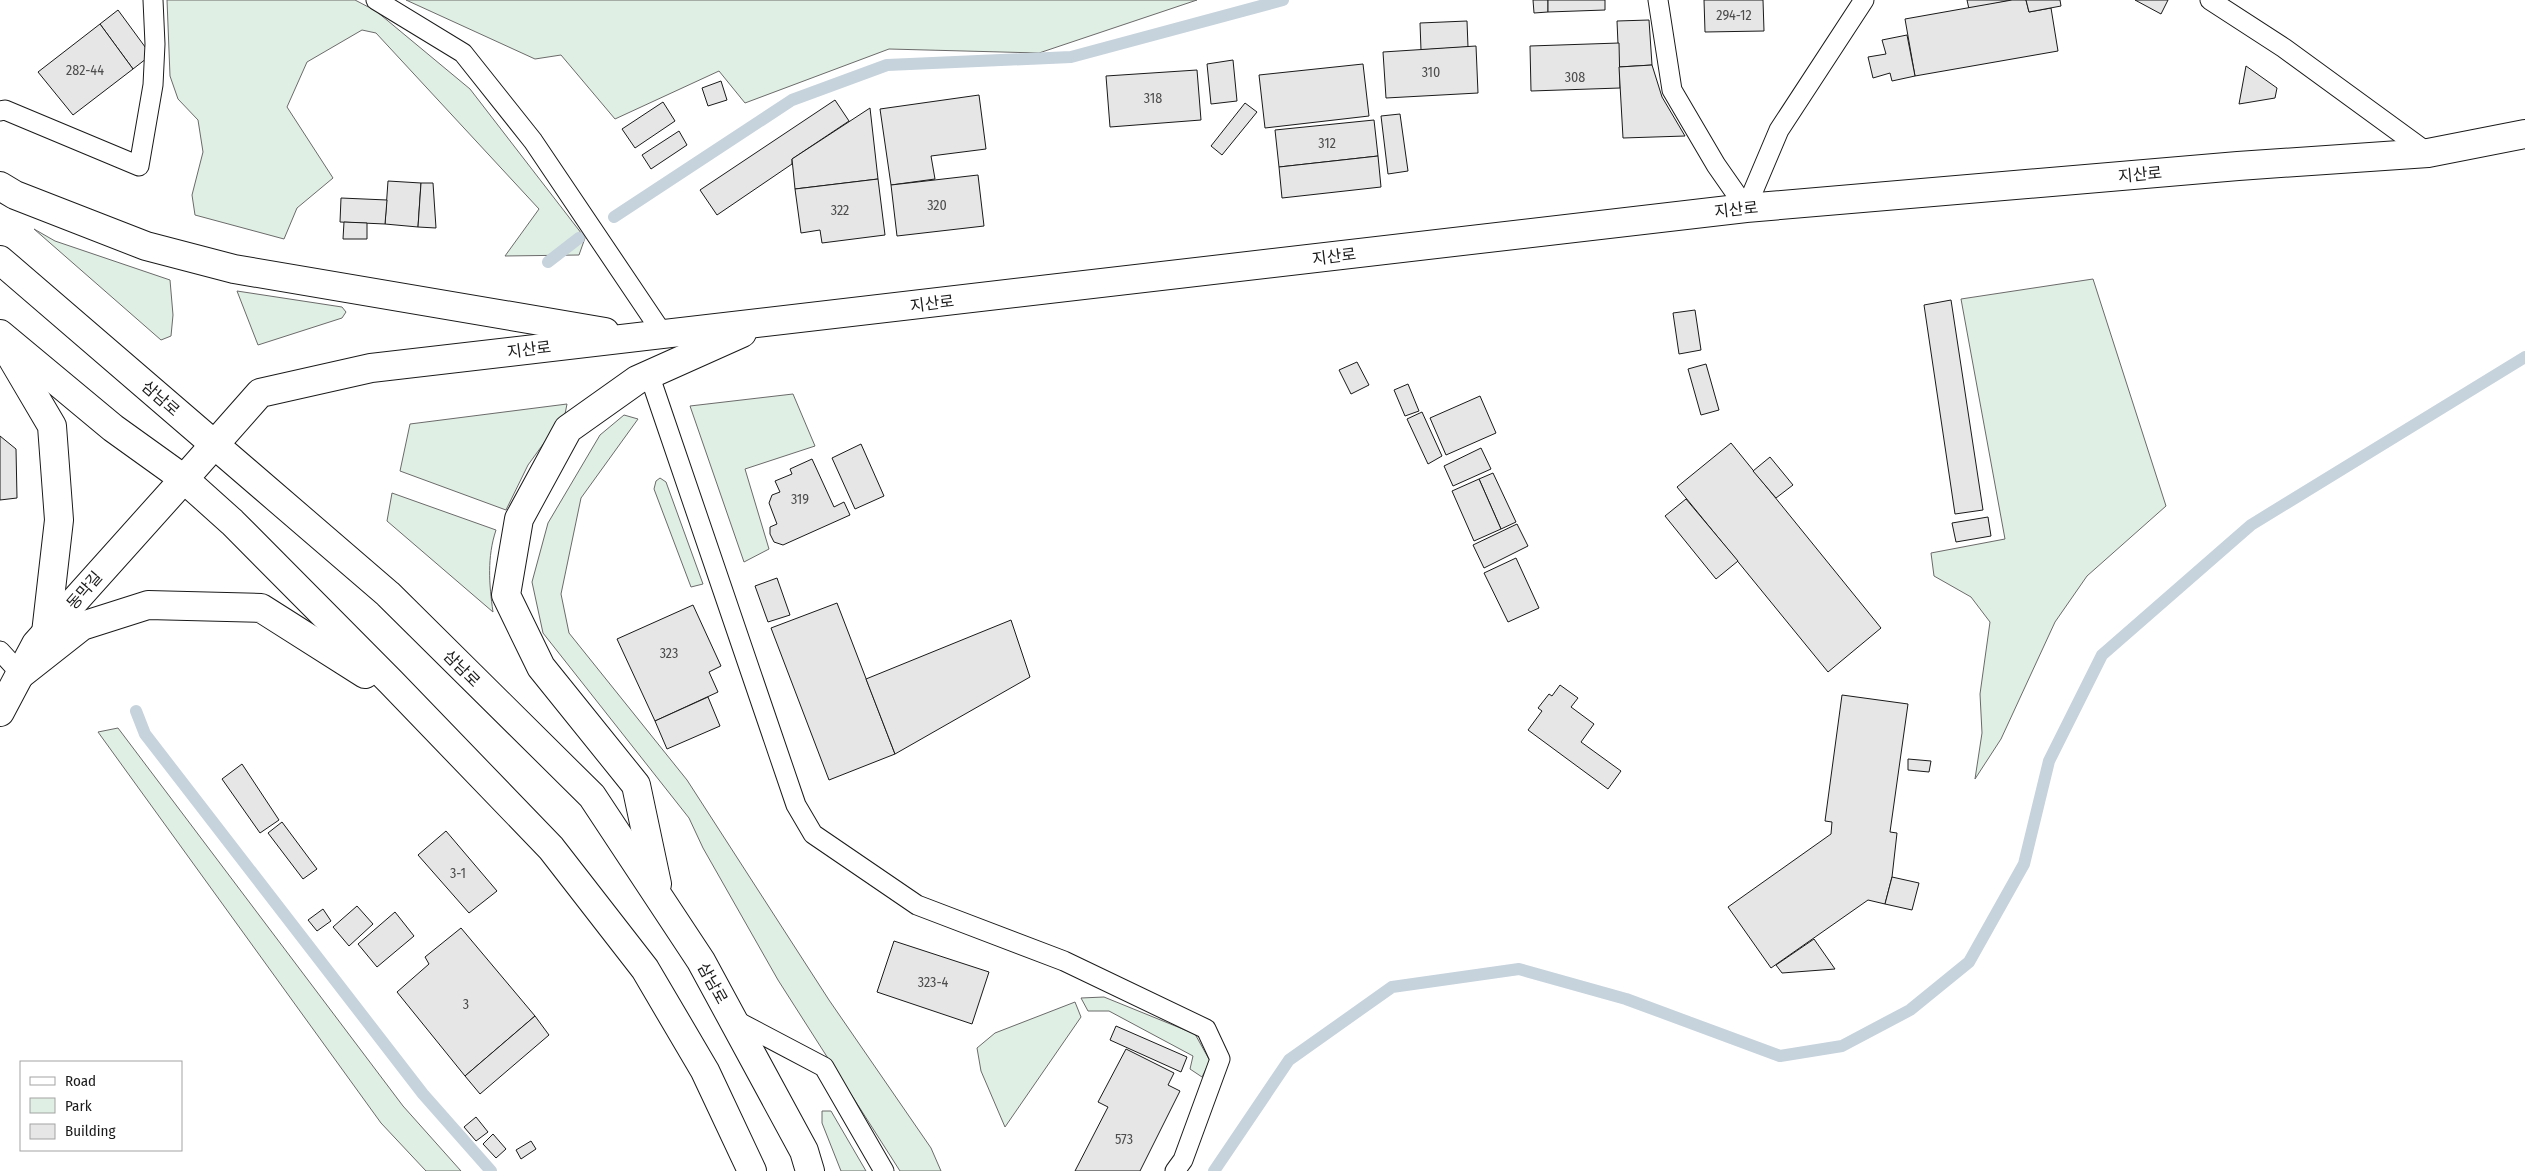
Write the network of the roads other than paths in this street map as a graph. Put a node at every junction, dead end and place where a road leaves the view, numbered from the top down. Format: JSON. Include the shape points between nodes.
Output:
{"nodes":[{"id":1,"x":153,"y":0,"type":"edge"},
{"id":2,"x":376,"y":0,"type":"edge"},
{"id":3,"x":1658,"y":0,"type":"edge"},
{"id":4,"x":1864,"y":0,"type":"edge"},
{"id":5,"x":2210,"y":0,"type":"edge"},
{"id":6,"x":0,"y":112,"type":"edge"},
{"id":7,"x":2525,"y":134,"type":"edge"},
{"id":8,"x":2428,"y":153,"type":"junction"},
{"id":9,"x":0,"y":186,"type":"edge"},
{"id":10,"x":1746,"y":208,"type":"junction"},
{"id":11,"x":0,"y":260,"type":"edge"},
{"id":12,"x":766,"y":322,"type":"junction"},
{"id":13,"x":0,"y":334,"type":"edge"},
{"id":14,"x":664,"y":334,"type":"junction"},
{"id":15,"x":636,"y":337,"type":"junction"},
{"id":16,"x":0,"y":339,"type":"edge"},
{"id":17,"x":649,"y":374,"type":"junction"},
{"id":18,"x":216,"y":444,"type":"junction"},
{"id":19,"x":184,"y":479,"type":"junction"},
{"id":20,"x":46,"y":633,"type":"junction"},
{"id":21,"x":0,"y":650,"type":"edge"},
{"id":22,"x":21,"y":674,"type":"junction"},
{"id":23,"x":418,"y":711,"type":"junction"},
{"id":24,"x":0,"y":712,"type":"edge"},
{"id":25,"x":660,"y":898,"type":"junction"},
{"id":26,"x":732,"y":1020,"type":"junction"},
{"id":27,"x":752,"y":1171,"type":"edge"},
{"id":28,"x":810,"y":1171,"type":"edge"},
{"id":29,"x":884,"y":1171,"type":"edge"},
{"id":30,"x":1175,"y":1171,"type":"edge"}],
"edges":[{"from":1,"to":6,"type":"lane","via":[[153,85],[139,166],[5,110]]},
{"from":2,"to":14,"type":"lane","via":[[463,53],[533,141]]},
{"from":3,"to":10,"type":"lane","via":[[1672,90],[1716,165]]},
{"from":4,"to":10,"type":"lane","via":[[1779,130]]},
{"from":5,"to":8,"type":"lane","via":[[2284,48]]},
{"from":7,"to":8,"type":"main road","name":"지산로"},
{"from":8,"to":10,"type":"main road","name":"지산로"},
{"from":9,"to":15,"type":"main road","via":[[15,195],[146,246],[234,269]]},
{"from":10,"to":12,"type":"main road","name":"지산로"},
{"from":11,"to":18,"type":"main road","name":"삼남로"},
{"from":12,"to":14,"type":"main road","name":"지산로"},
{"from":12,"to":17,"type":"main road"},
{"from":13,"to":19,"type":"main road","via":[[113,428]]},
{"from":14,"to":15,"type":"main road","name":"지산로"},
{"from":15,"to":18,"type":"main road","name":"지산로","via":[[371,368],[260,393]]},
{"from":16,"to":20,"type":"main road","via":[[52,426],[59,520]]},
{"from":17,"to":25,"type":"main road","via":[[568,429],[519,519],[506,595],[541,667],[636,785]]},
{"from":17,"to":30,"type":"lane","via":[[796,805],[813,834],[917,905],[1064,961],[1206,1029],[1220,1060],[1183,1160]]},
{"from":18,"to":19,"type":"main road","name":"지산로"},
{"from":18,"to":25,"type":"main road","name":"삼남로","via":[[388,594],[592,796]]},
{"from":19,"to":20,"type":"main road","name":"동막길"},
{"from":19,"to":23,"type":"main road","via":[[239,529]]},
{"from":20,"to":22,"type":"main road","name":"동막길","via":[[36,644]]},
{"from":21,"to":22,"type":"lane"},
{"from":22,"to":23,"type":"main road","via":[[82,626],[148,605],[261,608]]},
{"from":22,"to":24,"type":"main road","name":"동막길"},
{"from":23,"to":27,"type":"main road","via":[[551,848],[645,969],[705,1071]]},
{"from":25,"to":26,"type":"main road","name":"삼남로","via":[[701,962]]},
{"from":26,"to":28,"type":"main road","name":"삼남로","via":[[804,1152]]},
{"from":26,"to":29,"type":"lane","via":[[824,1067]]}]}
